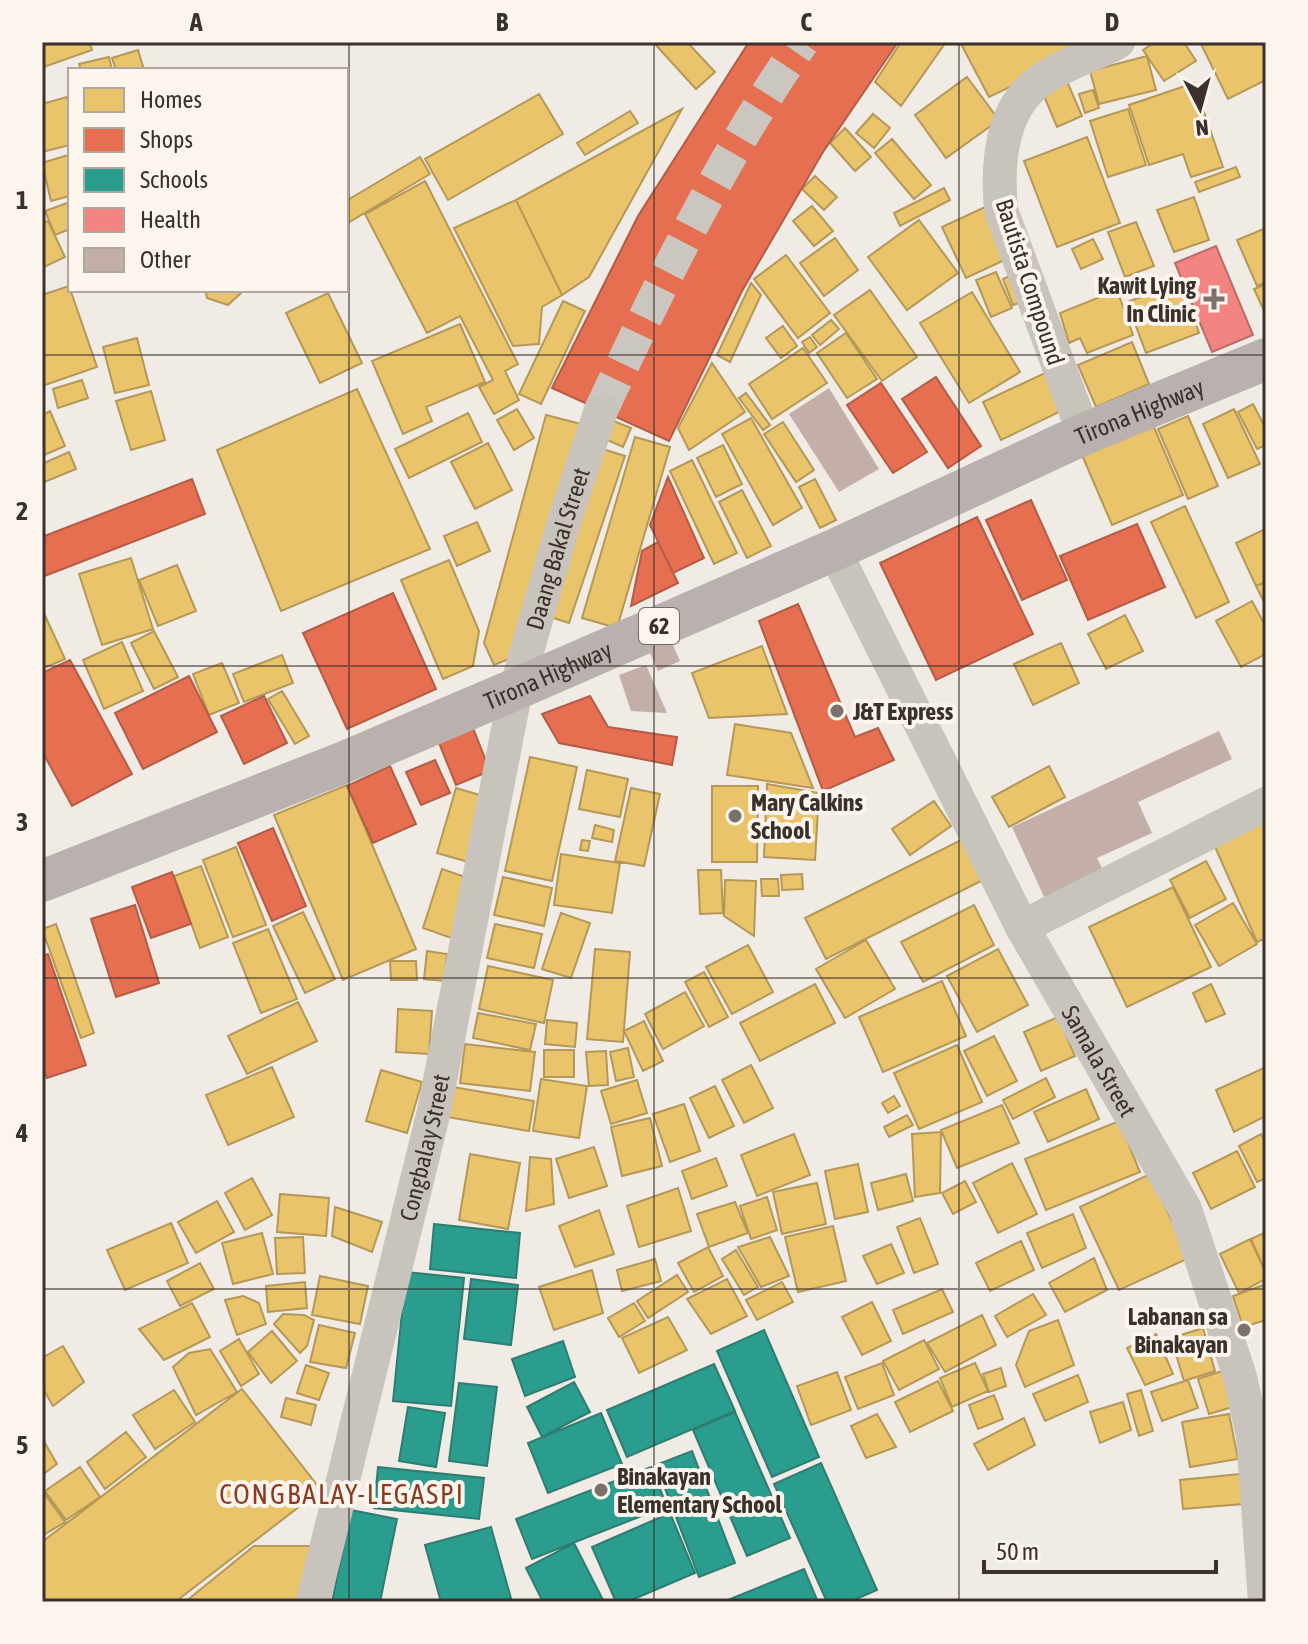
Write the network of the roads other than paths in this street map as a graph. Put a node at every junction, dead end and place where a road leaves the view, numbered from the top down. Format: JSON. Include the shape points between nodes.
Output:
{"nodes":[{"id":1,"x":1118,"y":42,"type":"edge"},
{"id":2,"x":1266,"y":359,"type":"edge"},
{"id":3,"x":601,"y":410,"type":"tunnel mouth"},
{"id":4,"x":1084,"y":434,"type":"junction"},
{"id":5,"x":834,"y":550,"type":"junction"},
{"id":6,"x":516,"y":689,"type":"junction"},
{"id":7,"x":1266,"y":804,"type":"edge"},
{"id":8,"x":43,"y":878,"type":"edge"},
{"id":9,"x":1022,"y":927,"type":"junction"},
{"id":10,"x":1253,"y":1374,"type":"edge"},
{"id":11,"x":313,"y":1602,"type":"edge"},
{"id":12,"x":1265,"y":1602,"type":"edge"}],
"edges":[{"from":1,"to":4,"type":"street","name":"Bautista Compound","via":[[1040,81],[1028,93],[1008,121],[998,177],[1001,210]]},
{"from":2,"to":4,"type":"main road","name":"Tirona Highway","number":"62"},
{"from":3,"to":6,"type":"street","name":"Daang Bakal Street"},
{"from":4,"to":5,"type":"main road","name":"Tirona Highway","number":"62"},
{"from":5,"to":6,"type":"main road","name":"Tirona Highway","number":"62"},
{"from":5,"to":9,"type":"street","name":"Samala Street"},
{"from":6,"to":8,"type":"main road","name":"Tirona Highway","number":"62","via":[[342,763]]},
{"from":6,"to":11,"type":"street","name":"Congbalay Street","via":[[434,1111]]},
{"from":7,"to":9,"type":"street"},
{"from":9,"to":10,"type":"street","name":"Samala Street","via":[[1185,1209]]},
{"from":10,"to":12,"type":"street","name":"Samala Street"}]}
